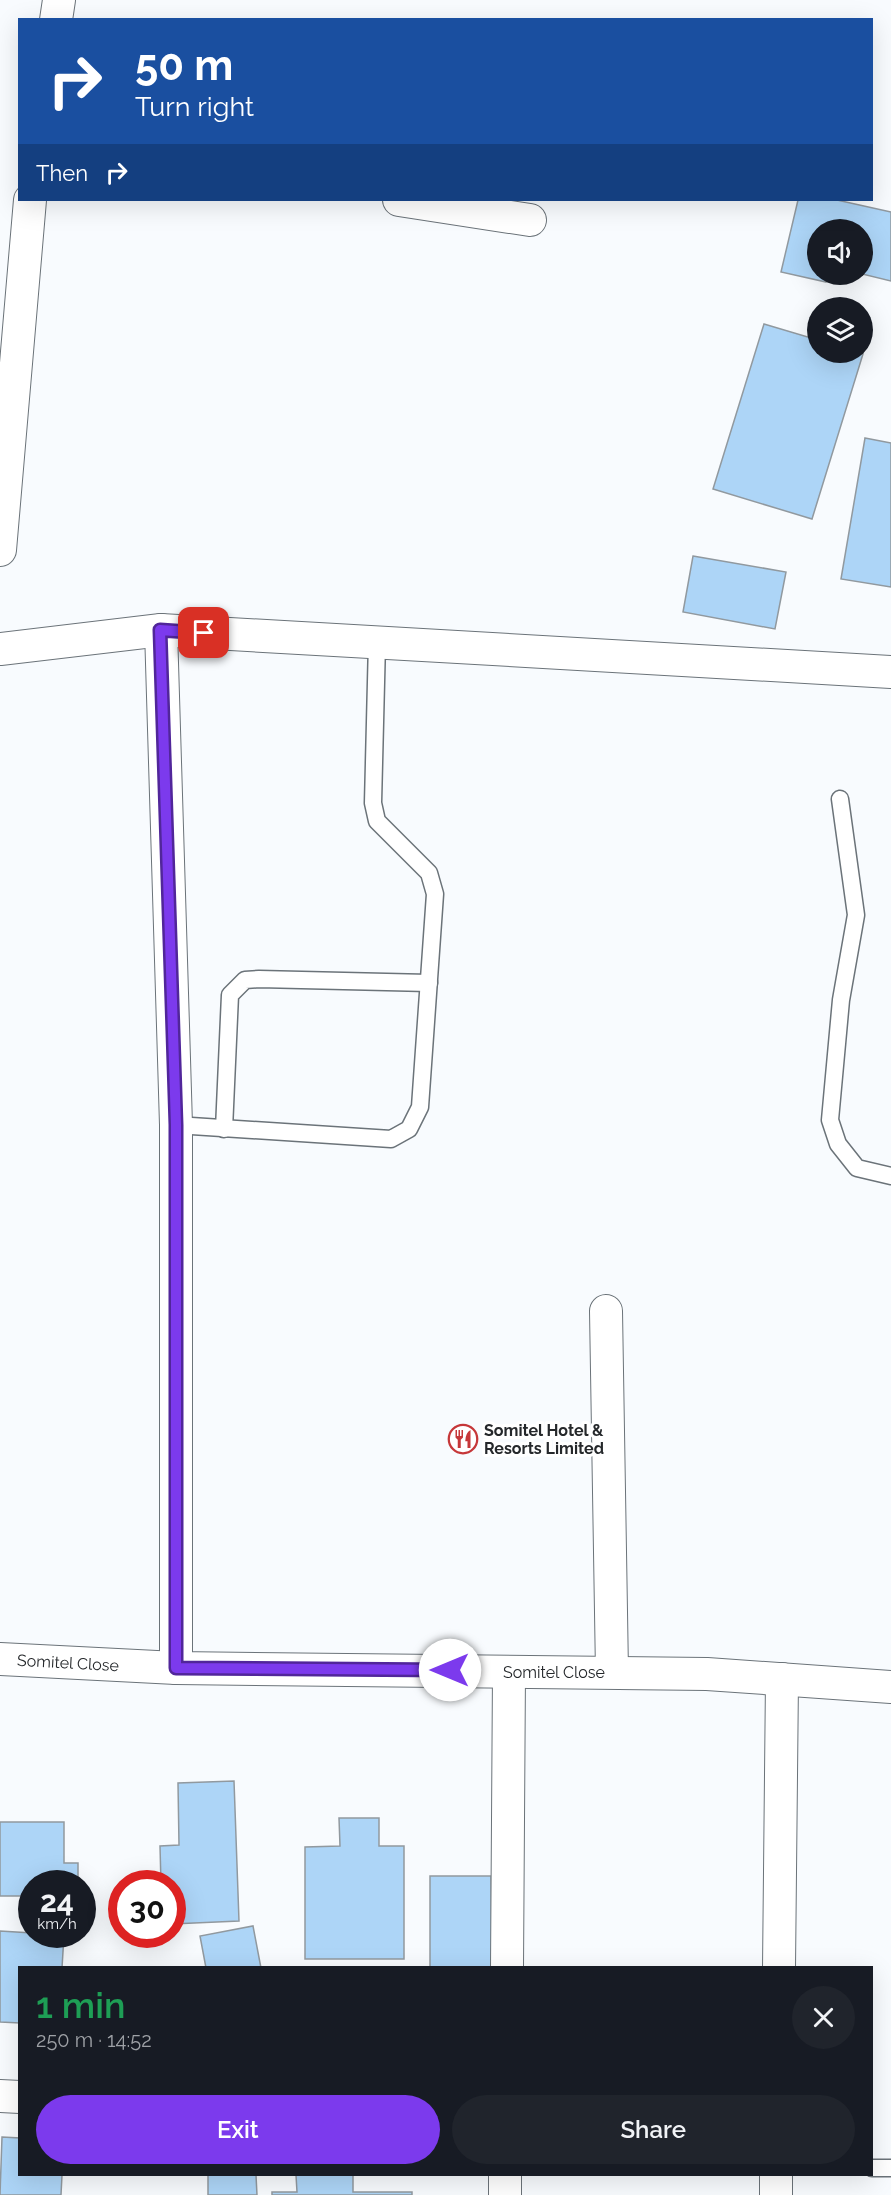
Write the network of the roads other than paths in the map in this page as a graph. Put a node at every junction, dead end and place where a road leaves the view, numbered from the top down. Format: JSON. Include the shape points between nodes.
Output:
{"nodes":[{"id":1,"x":59,"y":0,"type":"edge"},
{"id":2,"x":56,"y":18,"type":"edge"},
{"id":3,"x":30,"y":201,"type":"edge"},
{"id":4,"x":406,"y":201,"type":"edge"},
{"id":5,"x":530,"y":220,"type":"dead end"},
{"id":6,"x":0,"y":550,"type":"edge"},
{"id":7,"x":160,"y":630,"type":"junction"},
{"id":8,"x":377,"y":642,"type":"junction"},
{"id":9,"x":0,"y":649,"type":"edge"},
{"id":10,"x":891,"y":672,"type":"edge"},
{"id":11,"x":840,"y":799,"type":"dead end"},
{"id":12,"x":429,"y":983,"type":"junction"},
{"id":13,"x":176,"y":1125,"type":"junction"},
{"id":14,"x":224,"y":1129,"type":"junction"},
{"id":15,"x":891,"y":1176,"type":"edge"},
{"id":16,"x":606,"y":1311,"type":"dead end"},
{"id":17,"x":0,"y":1659,"type":"edge"},
{"id":18,"x":176,"y":1668,"type":"junction"},
{"id":19,"x":509,"y":1672,"type":"junction"},
{"id":20,"x":612,"y":1672,"type":"junction"},
{"id":21,"x":782,"y":1679,"type":"junction"},
{"id":22,"x":891,"y":1687,"type":"edge"},
{"id":23,"x":507,"y":1966,"type":"edge"},
{"id":24,"x":779,"y":1966,"type":"edge"},
{"id":25,"x":0,"y":2096,"type":"edge"},
{"id":26,"x":18,"y":2097,"type":"edge"},
{"id":27,"x":873,"y":2168,"type":"edge"},
{"id":28,"x":891,"y":2168,"type":"edge"},
{"id":29,"x":505,"y":2176,"type":"edge"},
{"id":30,"x":776,"y":2176,"type":"edge"},
{"id":31,"x":505,"y":2195,"type":"edge"},
{"id":32,"x":776,"y":2195,"type":"edge"}],
"edges":[{"from":1,"to":2,"type":"street"},
{"from":3,"to":6,"type":"street"},
{"from":4,"to":5,"type":"street"},
{"from":7,"to":8,"type":"street"},
{"from":7,"to":9,"type":"street"},
{"from":7,"to":13,"type":"street"},
{"from":8,"to":10,"type":"street"},
{"from":8,"to":12,"type":"lane","via":[[373,803],[377,821],[429,873],[435,894]]},
{"from":11,"to":15,"type":"lane","via":[[856,915],[841,1000],[830,1120],[838,1144],[857,1168]]},
{"from":12,"to":14,"type":"lane","via":[[420,1107],[409,1129],[391,1139]]},
{"from":12,"to":14,"type":"lane","via":[[245,980],[230,996]]},
{"from":13,"to":14,"type":"lane"},
{"from":13,"to":18,"type":"street"},
{"from":16,"to":20,"type":"street"},
{"from":17,"to":18,"type":"street","name":"Somitel Close"},
{"from":18,"to":19,"type":"street","name":"Somitel Close"},
{"from":19,"to":20,"type":"street","name":"Somitel Close"},
{"from":19,"to":23,"type":"street"},
{"from":20,"to":21,"type":"street","name":"Somitel Close"},
{"from":21,"to":22,"type":"street","name":"Somitel Close"},
{"from":21,"to":24,"type":"street"},
{"from":25,"to":26,"type":"street"},
{"from":27,"to":28,"type":"lane"},
{"from":29,"to":31,"type":"street"},
{"from":30,"to":32,"type":"street"}]}
